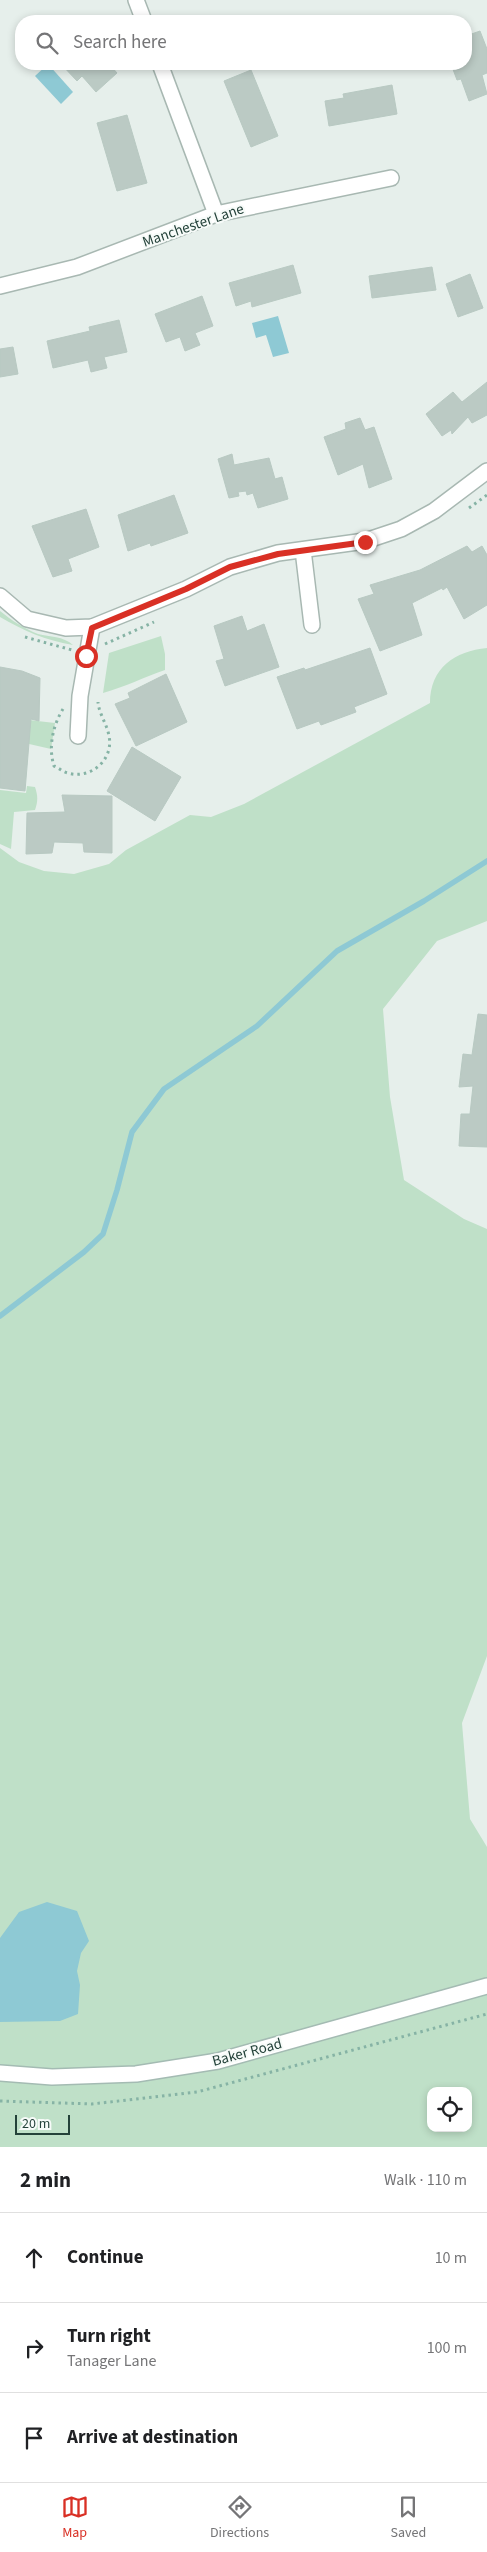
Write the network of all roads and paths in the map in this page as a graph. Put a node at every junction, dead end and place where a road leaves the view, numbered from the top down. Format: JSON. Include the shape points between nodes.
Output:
{"nodes":[{"id":1,"x":136,"y":0,"type":"edge"},
{"id":2,"x":142,"y":15,"type":"edge"},
{"id":3,"x":162,"y":70,"type":"edge"},
{"id":4,"x":391,"y":178,"type":"dead end"},
{"id":5,"x":216,"y":214,"type":"junction"},
{"id":6,"x":0,"y":286,"type":"edge"},
{"id":7,"x":487,"y":471,"type":"edge"},
{"id":8,"x":303,"y":550,"type":"junction"},
{"id":9,"x":0,"y":596,"type":"edge"},
{"id":10,"x":157,"y":620,"type":"dead end"},
{"id":11,"x":312,"y":625,"type":"dead end"},
{"id":12,"x":92,"y":628,"type":"junction"},
{"id":13,"x":21,"y":635,"type":"dead end"},
{"id":14,"x":102,"y":645,"type":"dead end"},
{"id":15,"x":76,"y":656,"type":"dead end"},
{"id":16,"x":98,"y":697,"type":"dead end"},
{"id":17,"x":66,"y":703,"type":"dead end"},
{"id":18,"x":78,"y":736,"type":"dead end"},
{"id":19,"x":487,"y":1986,"type":"edge"},
{"id":20,"x":0,"y":2073,"type":"edge"}],
"edges":[{"from":1,"to":2,"type":"street"},
{"from":3,"to":5,"type":"street"},
{"from":4,"to":5,"type":"street","name":"Manchester Lane"},
{"from":5,"to":6,"type":"street","name":"Manchester Lane","via":[[77,267]]},
{"from":7,"to":8,"type":"street","via":[[434,511],[401,528],[365,542]]},
{"from":8,"to":11,"type":"street"},
{"from":8,"to":12,"type":"street","via":[[230,567]]},
{"from":9,"to":12,"type":"street","via":[[27,619],[66,628]]},
{"from":10,"to":14,"type":"path"},
{"from":12,"to":18,"type":"street","via":[[80,696]]},
{"from":13,"to":15,"type":"path","via":[[76,651]]},
{"from":16,"to":17,"type":"path","via":[[110,737],[109,754],[88,774],[69,774],[54,766],[50,754],[55,721]]},
{"from":19,"to":20,"type":"street","name":"Baker Road","via":[[218,2061],[136,2074],[52,2077]]}]}
